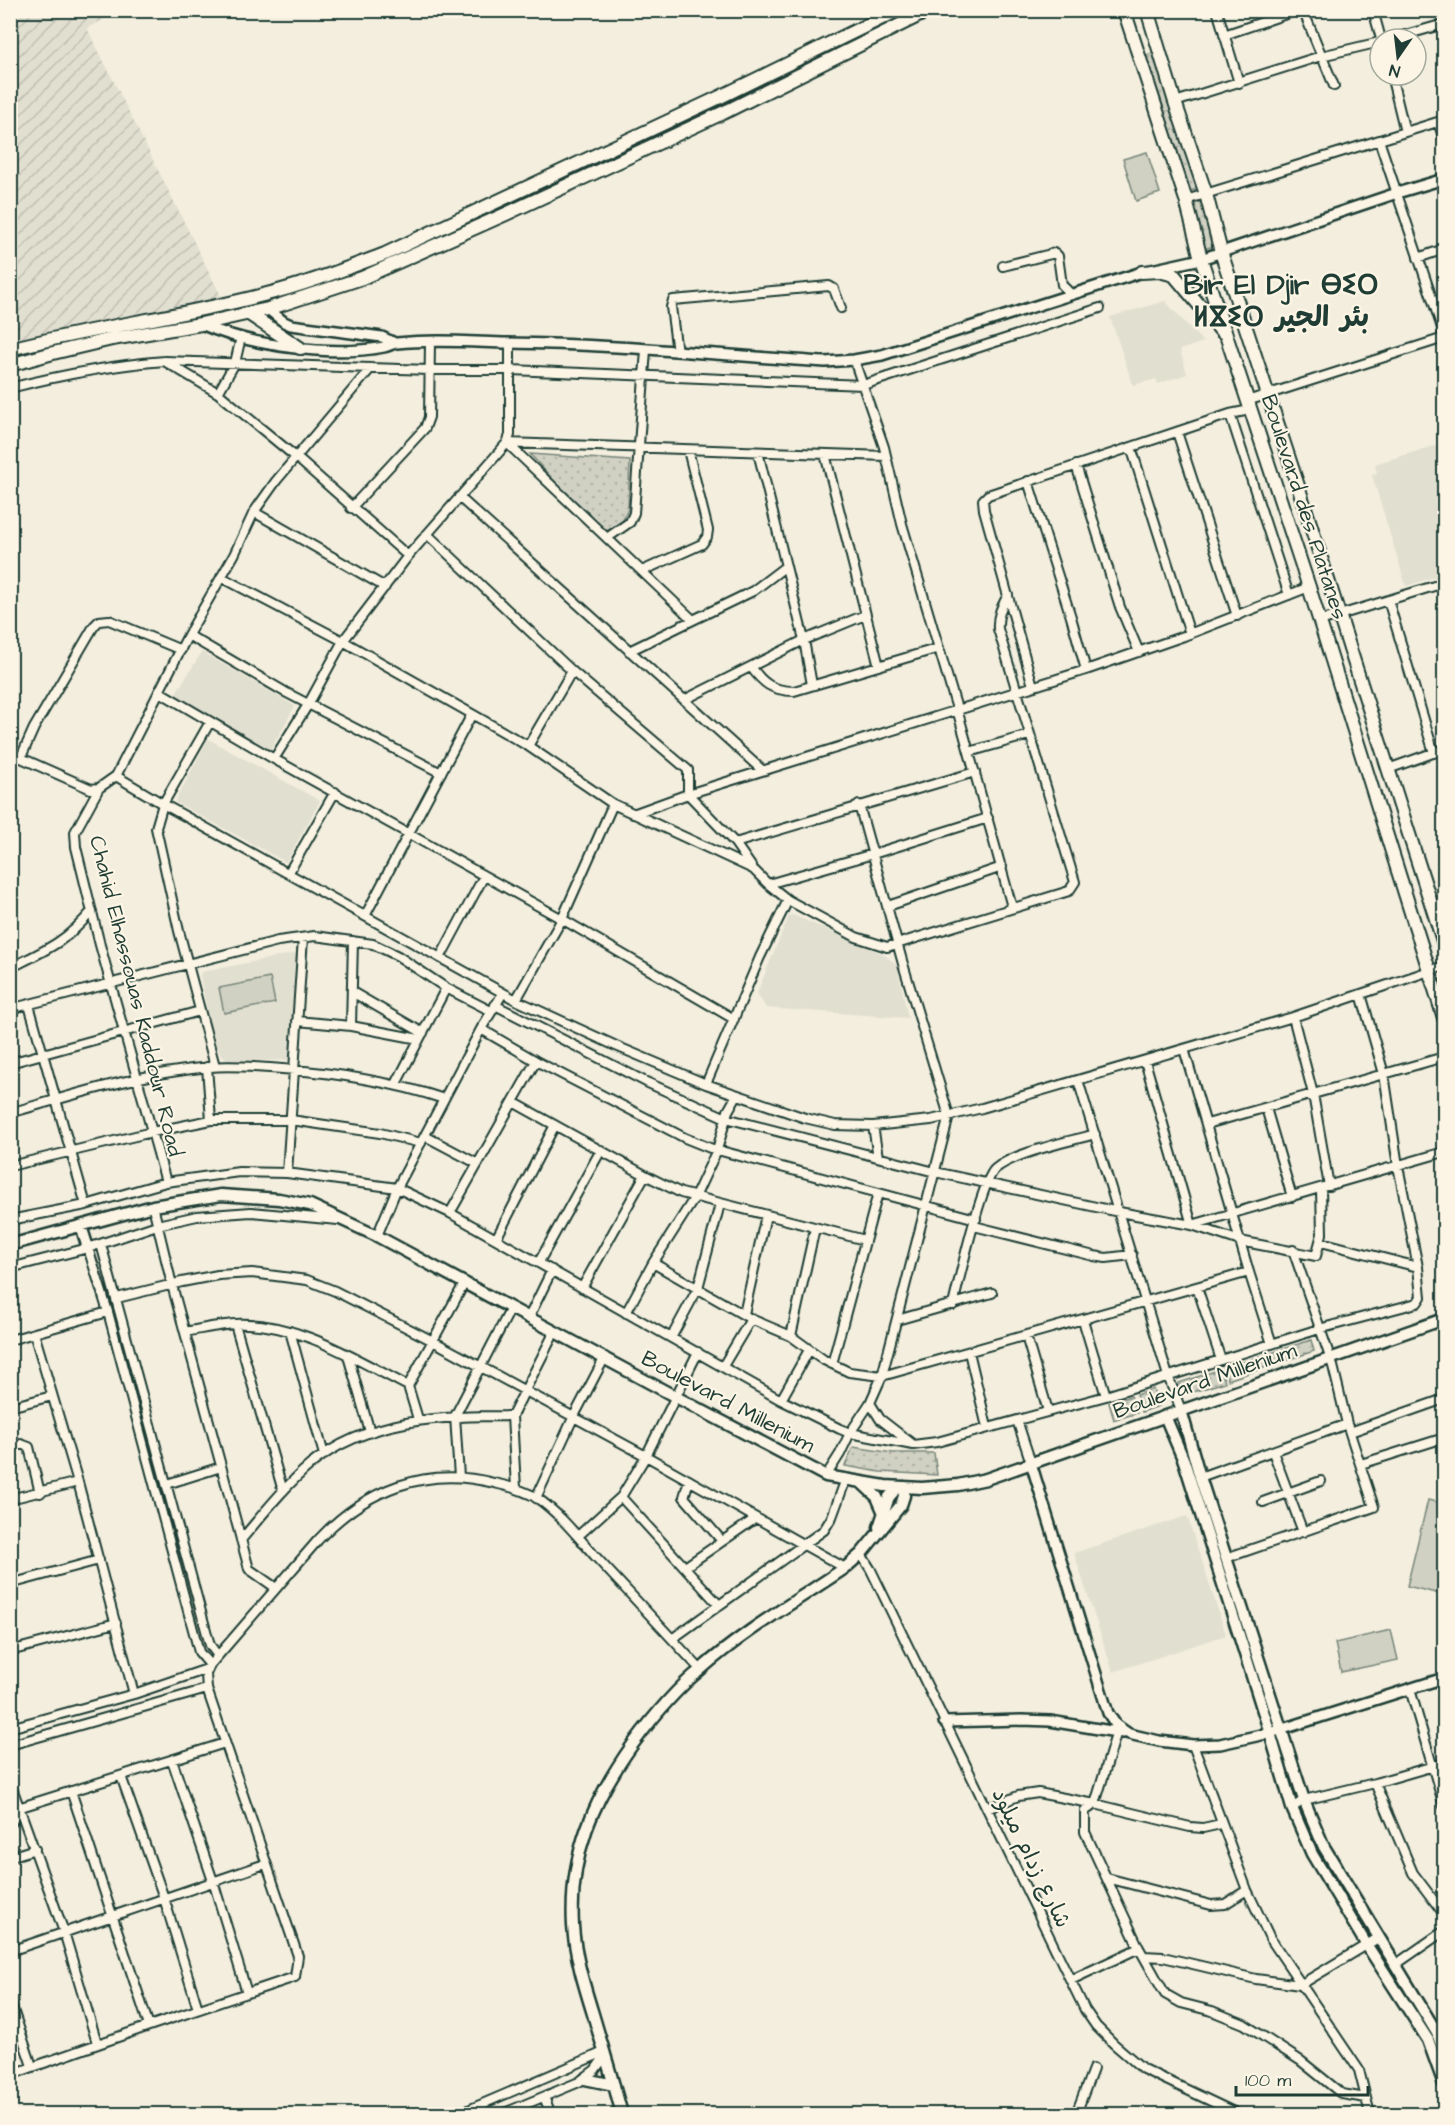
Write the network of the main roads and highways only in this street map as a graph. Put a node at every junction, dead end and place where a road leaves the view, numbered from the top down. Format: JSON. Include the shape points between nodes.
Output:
{"nodes":[{"id":1,"x":898,"y":10,"type":"edge"},
{"id":2,"x":930,"y":10,"type":"edge"},
{"id":3,"x":1125,"y":10,"type":"edge"},
{"id":4,"x":1147,"y":10,"type":"edge"},
{"id":5,"x":1158,"y":46,"type":"junction"},
{"id":6,"x":1139,"y":54,"type":"junction"},
{"id":7,"x":1142,"y":272,"type":"road end"},
{"id":8,"x":249,"y":314,"type":"junction"},
{"id":9,"x":1226,"y":336,"type":"junction"},
{"id":10,"x":300,"y":348,"type":"road end"},
{"id":11,"x":10,"y":349,"type":"edge"},
{"id":12,"x":10,"y":366,"type":"edge"},
{"id":13,"x":1444,"y":944,"type":"edge"},
{"id":14,"x":1444,"y":1018,"type":"edge"},
{"id":15,"x":81,"y":1226,"type":"junction"},
{"id":16,"x":10,"y":1245,"type":"edge"},
{"id":17,"x":88,"y":1248,"type":"road end"},
{"id":18,"x":1444,"y":1319,"type":"edge"},
{"id":19,"x":1181,"y":1410,"type":"junction"},
{"id":20,"x":1165,"y":1416,"type":"junction"},
{"id":21,"x":859,"y":1482,"type":"junction"},
{"id":22,"x":901,"y":1487,"type":"junction"},
{"id":23,"x":922,"y":1488,"type":"junction"},
{"id":24,"x":888,"y":1515,"type":"junction"},
{"id":25,"x":1275,"y":1731,"type":"junction"},
{"id":26,"x":1444,"y":2052,"type":"edge"},
{"id":27,"x":585,"y":2079,"type":"road end"},
{"id":28,"x":1444,"y":2084,"type":"edge"},
{"id":29,"x":614,"y":2085,"type":"junction"},
{"id":30,"x":622,"y":2115,"type":"edge"}],
"edges":[{"from":1,"to":11,"type":"main road","via":[[385,254],[265,295]]},
{"from":2,"to":8,"type":"main road","via":[[729,110],[468,232],[362,278]]},
{"from":3,"to":6,"type":"main road","name":"Boulevard des Platanes"},
{"from":4,"to":5,"type":"main road","name":"Boulevard des Platanes"},
{"from":5,"to":6,"type":"main road"},
{"from":5,"to":13,"type":"main road","name":"Boulevard des Platanes"},
{"from":6,"to":9,"type":"main road","name":"Boulevard des Platanes"},
{"from":7,"to":9,"type":"main road","via":[[1174,275]]},
{"from":8,"to":10,"type":"main road"},
{"from":8,"to":12,"type":"main road","via":[[112,339]]},
{"from":9,"to":14,"type":"main road","name":"Boulevard des Platanes"},
{"from":15,"to":16,"type":"main road","name":"Boulevard Millenium"},
{"from":15,"to":17,"type":"main road"},
{"from":15,"to":21,"type":"main road","name":"Boulevard Millenium","via":[[153,1206],[221,1195],[310,1205],[465,1282],[826,1476]]},
{"from":18,"to":19,"type":"main road","name":"Boulevard Millenium"},
{"from":19,"to":20,"type":"main road","name":"Boulevard Millenium"},
{"from":19,"to":25,"type":"main road"},
{"from":20,"to":23,"type":"main road","name":"Boulevard Millenium","via":[[977,1481]]},
{"from":20,"to":25,"type":"main road","via":[[1184,1461]]},
{"from":21,"to":22,"type":"main road","name":"Boulevard Millenium"},
{"from":21,"to":24,"type":"main road","via":[[878,1497]]},
{"from":22,"to":23,"type":"main road","name":"Boulevard Millenium"},
{"from":22,"to":24,"type":"main road","via":[[903,1501]]},
{"from":23,"to":24,"type":"main road"},
{"from":24,"to":29,"type":"main road","via":[[861,1554],[845,1568],[700,1669],[661,1708],[615,1770],[593,1810],[581,1845],[573,1926],[583,1980]]},
{"from":25,"to":26,"type":"main road","via":[[1324,1847],[1437,2033]]},
{"from":25,"to":28,"type":"main road","via":[[1292,1808],[1312,1854],[1428,2040]]},
{"from":27,"to":29,"type":"main road"},
{"from":29,"to":30,"type":"main road"}]}
